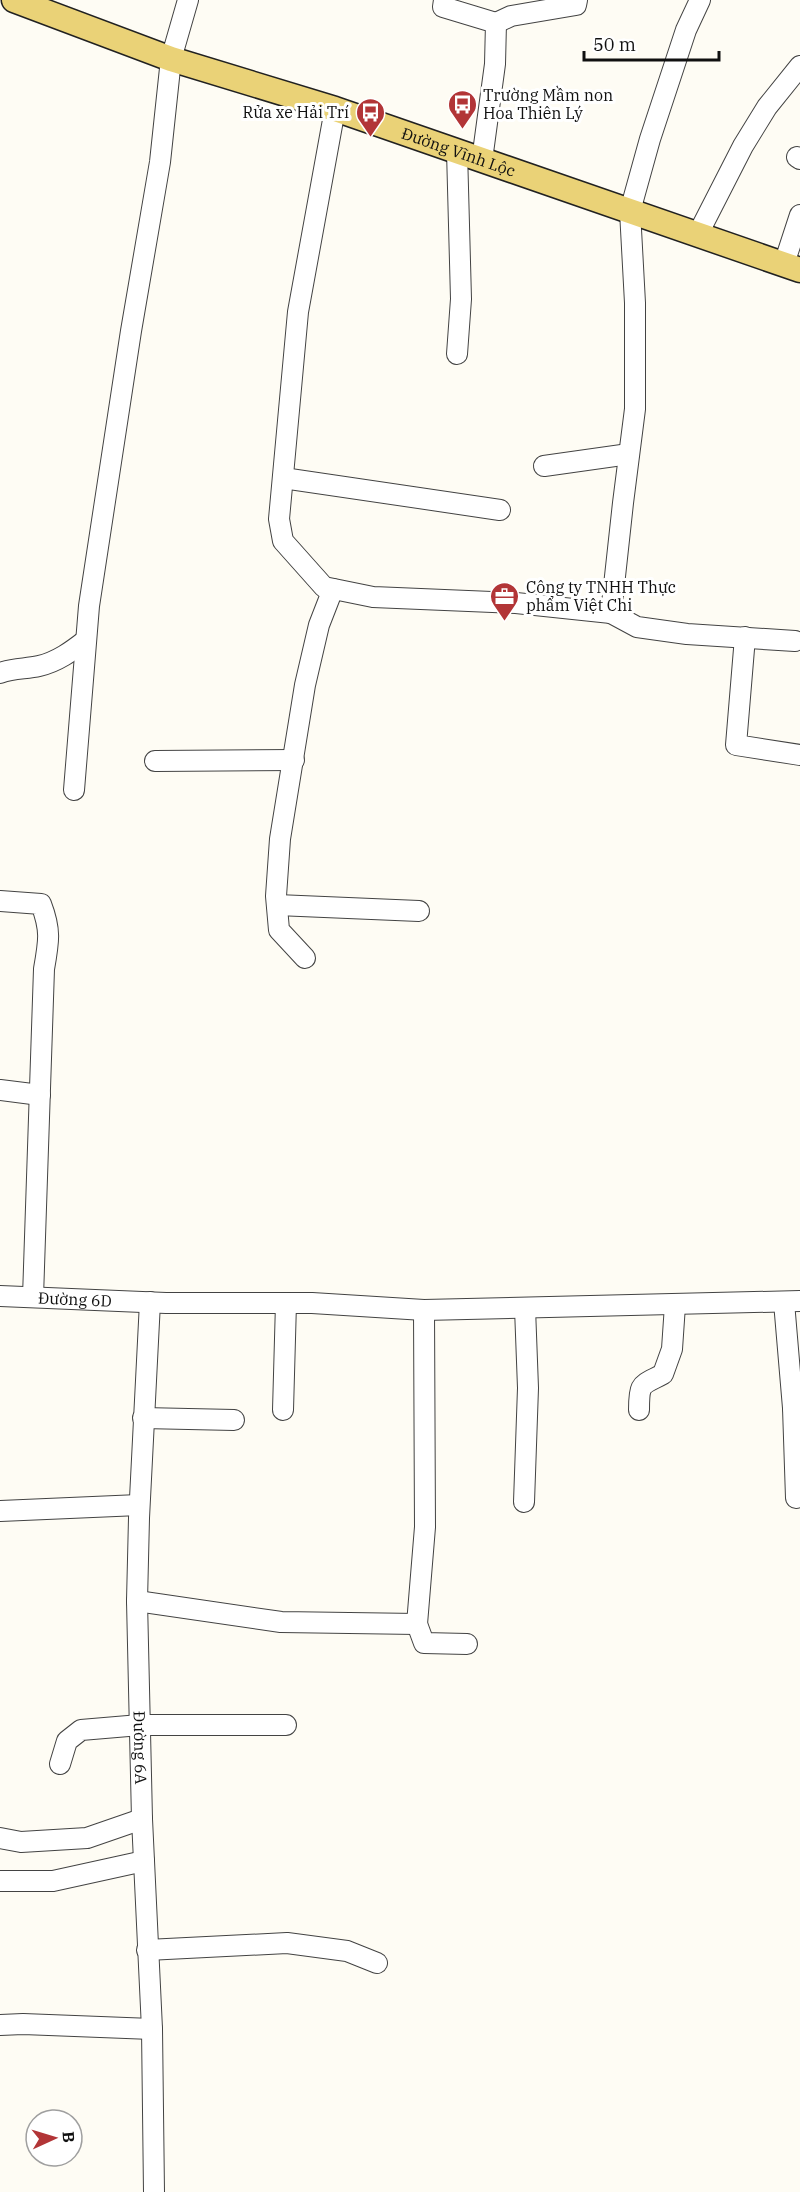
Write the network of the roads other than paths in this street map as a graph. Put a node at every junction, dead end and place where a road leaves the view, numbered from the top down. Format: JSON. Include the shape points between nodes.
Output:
{"nodes":[{"id":1,"x":14,"y":0,"type":"edge"},
{"id":2,"x":188,"y":0,"type":"edge"},
{"id":3,"x":444,"y":0,"type":"edge"},
{"id":4,"x":577,"y":0,"type":"edge"},
{"id":5,"x":700,"y":0,"type":"edge"},
{"id":6,"x":496,"y":23,"type":"junction"},
{"id":7,"x":171,"y":59,"type":"junction"},
{"id":8,"x":800,"y":66,"type":"edge"},
{"id":9,"x":335,"y":109,"type":"junction"},
{"id":10,"x":458,"y":151,"type":"junction"},
{"id":11,"x":482,"y":160,"type":"junction"},
{"id":12,"x":630,"y":211,"type":"junction"},
{"id":13,"x":800,"y":215,"type":"edge"},
{"id":14,"x":698,"y":234,"type":"junction"},
{"id":15,"x":792,"y":267,"type":"edge"},
{"id":16,"x":457,"y":354,"type":"dead end"},
{"id":17,"x":629,"y":454,"type":"junction"},
{"id":18,"x":544,"y":466,"type":"dead end"},
{"id":19,"x":283,"y":478,"type":"junction"},
{"id":20,"x":500,"y":510,"type":"dead end"},
{"id":21,"x":333,"y":589,"type":"junction"},
{"id":22,"x":611,"y":613,"type":"junction"},
{"id":23,"x":745,"y":637,"type":"junction"},
{"id":24,"x":86,"y":640,"type":"junction"},
{"id":25,"x":795,"y":641,"type":"dead end"},
{"id":26,"x":0,"y":673,"type":"edge"},
{"id":27,"x":800,"y":755,"type":"edge"},
{"id":28,"x":155,"y":760,"type":"dead end"},
{"id":29,"x":294,"y":760,"type":"junction"},
{"id":30,"x":74,"y":790,"type":"dead end"},
{"id":31,"x":0,"y":901,"type":"edge"},
{"id":32,"x":277,"y":905,"type":"junction"},
{"id":33,"x":419,"y":911,"type":"dead end"},
{"id":34,"x":305,"y":958,"type":"dead end"},
{"id":35,"x":0,"y":1090,"type":"edge"},
{"id":36,"x":40,"y":1095,"type":"junction"},
{"id":37,"x":0,"y":1296,"type":"edge"},
{"id":38,"x":33,"y":1297,"type":"junction"},
{"id":39,"x":150,"y":1302,"type":"junction"},
{"id":40,"x":792,"y":1302,"type":"edge"},
{"id":41,"x":286,"y":1303,"type":"junction"},
{"id":42,"x":675,"y":1305,"type":"junction"},
{"id":43,"x":525,"y":1308,"type":"junction"},
{"id":44,"x":424,"y":1310,"type":"junction"},
{"id":45,"x":797,"y":1408,"type":"edge"},
{"id":46,"x":283,"y":1410,"type":"dead end"},
{"id":47,"x":639,"y":1410,"type":"dead end"},
{"id":48,"x":143,"y":1418,"type":"junction"},
{"id":49,"x":234,"y":1420,"type":"dead end"},
{"id":50,"x":796,"y":1498,"type":"dead end"},
{"id":51,"x":524,"y":1502,"type":"dead end"},
{"id":52,"x":139,"y":1505,"type":"junction"},
{"id":53,"x":0,"y":1511,"type":"edge"},
{"id":54,"x":137,"y":1601,"type":"junction"},
{"id":55,"x":417,"y":1624,"type":"junction"},
{"id":56,"x":466,"y":1644,"type":"dead end"},
{"id":57,"x":140,"y":1725,"type":"junction"},
{"id":58,"x":286,"y":1725,"type":"dead end"},
{"id":59,"x":60,"y":1764,"type":"dead end"},
{"id":60,"x":142,"y":1819,"type":"junction"},
{"id":61,"x":0,"y":1838,"type":"edge"},
{"id":62,"x":144,"y":1861,"type":"junction"},
{"id":63,"x":0,"y":1881,"type":"edge"},
{"id":64,"x":147,"y":1950,"type":"junction"},
{"id":65,"x":377,"y":1963,"type":"dead end"},
{"id":66,"x":0,"y":2025,"type":"edge"},
{"id":67,"x":152,"y":2029,"type":"junction"},
{"id":68,"x":154,"y":2192,"type":"edge"}],
"edges":[{"from":1,"to":7,"type":"main road","name":"Đường Vĩnh Lộc"},
{"from":2,"to":7,"type":"street"},
{"from":3,"to":6,"type":"street","via":[[443,7]]},
{"from":4,"to":6,"type":"street","via":[[576,5],[511,16]]},
{"from":5,"to":12,"type":"street","via":[[653,128]]},
{"from":6,"to":11,"type":"street","via":[[495,64]]},
{"from":7,"to":9,"type":"main road","name":"Đường Vĩnh Lộc"},
{"from":7,"to":24,"type":"street","via":[[160,162]]},
{"from":8,"to":14,"type":"street","via":[[743,146]]},
{"from":9,"to":10,"type":"main road","name":"Đường Vĩnh Lộc"},
{"from":9,"to":19,"type":"street","via":[[298,312]]},
{"from":10,"to":11,"type":"main road","name":"Đường Vĩnh Lộc"},
{"from":10,"to":16,"type":"street","via":[[461,299]]},
{"from":11,"to":12,"type":"main road","name":"Đường Vĩnh Lộc"},
{"from":12,"to":14,"type":"main road","name":"Đường Vĩnh Lộc"},
{"from":12,"to":17,"type":"street","via":[[636,303],[636,409]]},
{"from":13,"to":15,"type":"street"},
{"from":14,"to":15,"type":"main road","name":"Đường Vĩnh Lộc"},
{"from":17,"to":18,"type":"street"},
{"from":17,"to":22,"type":"street"},
{"from":19,"to":20,"type":"street"},
{"from":19,"to":21,"type":"street","via":[[279,519],[283,541],[324,587]]},
{"from":21,"to":22,"type":"street","via":[[373,597],[516,603]]},
{"from":21,"to":29,"type":"street","via":[[319,625],[305,685]]},
{"from":22,"to":23,"type":"street","via":[[637,627]]},
{"from":23,"to":25,"type":"street"},
{"from":23,"to":27,"type":"street","via":[[736,745]]},
{"from":24,"to":26,"type":"street","via":[[64,657]]},
{"from":24,"to":30,"type":"street"},
{"from":28,"to":29,"type":"street"},
{"from":29,"to":32,"type":"street","via":[[280,839]]},
{"from":31,"to":36,"type":"street","via":[[41,904],[49,925]]},
{"from":32,"to":33,"type":"street"},
{"from":32,"to":34,"type":"street","via":[[279,930]]},
{"from":35,"to":36,"type":"street"},
{"from":36,"to":38,"type":"street"},
{"from":37,"to":38,"type":"street","name":"Đường 6D"},
{"from":38,"to":39,"type":"street","name":"Đường 6D"},
{"from":39,"to":41,"type":"street","name":"Đường 6D"},
{"from":39,"to":48,"type":"street","name":"Đường 6A"},
{"from":40,"to":42,"type":"street","name":"Đường 6D"},
{"from":40,"to":45,"type":"street"},
{"from":41,"to":44,"type":"street","name":"Đường 6D"},
{"from":41,"to":46,"type":"street"},
{"from":42,"to":43,"type":"street","name":"Đường 6D"},
{"from":42,"to":47,"type":"street","via":[[672,1349],[663,1374],[642,1386]]},
{"from":43,"to":44,"type":"street","name":"Đường 6D"},
{"from":43,"to":51,"type":"street","via":[[528,1388]]},
{"from":44,"to":55,"type":"street","via":[[425,1527]]},
{"from":45,"to":50,"type":"street"},
{"from":48,"to":49,"type":"street"},
{"from":48,"to":52,"type":"street","name":"Đường 6A"},
{"from":52,"to":53,"type":"street"},
{"from":52,"to":54,"type":"street","name":"Đường 6A"},
{"from":54,"to":55,"type":"street","via":[[281,1622]]},
{"from":54,"to":57,"type":"street","name":"Đường 6A"},
{"from":55,"to":56,"type":"street","via":[[424,1642]]},
{"from":57,"to":58,"type":"street"},
{"from":57,"to":59,"type":"street","via":[[81,1730],[68,1740]]},
{"from":57,"to":60,"type":"street","name":"Đường 6A"},
{"from":60,"to":61,"type":"street","via":[[87,1838],[21,1842]]},
{"from":60,"to":62,"type":"street","name":"Đường 6A"},
{"from":62,"to":63,"type":"street","via":[[53,1881]]},
{"from":62,"to":64,"type":"street","name":"Đường 6A"},
{"from":64,"to":65,"type":"street","via":[[287,1942],[347,1951]]},
{"from":64,"to":67,"type":"street","name":"Đường 6A"},
{"from":66,"to":67,"type":"street"},
{"from":67,"to":68,"type":"street","name":"Đường 6A"}]}
